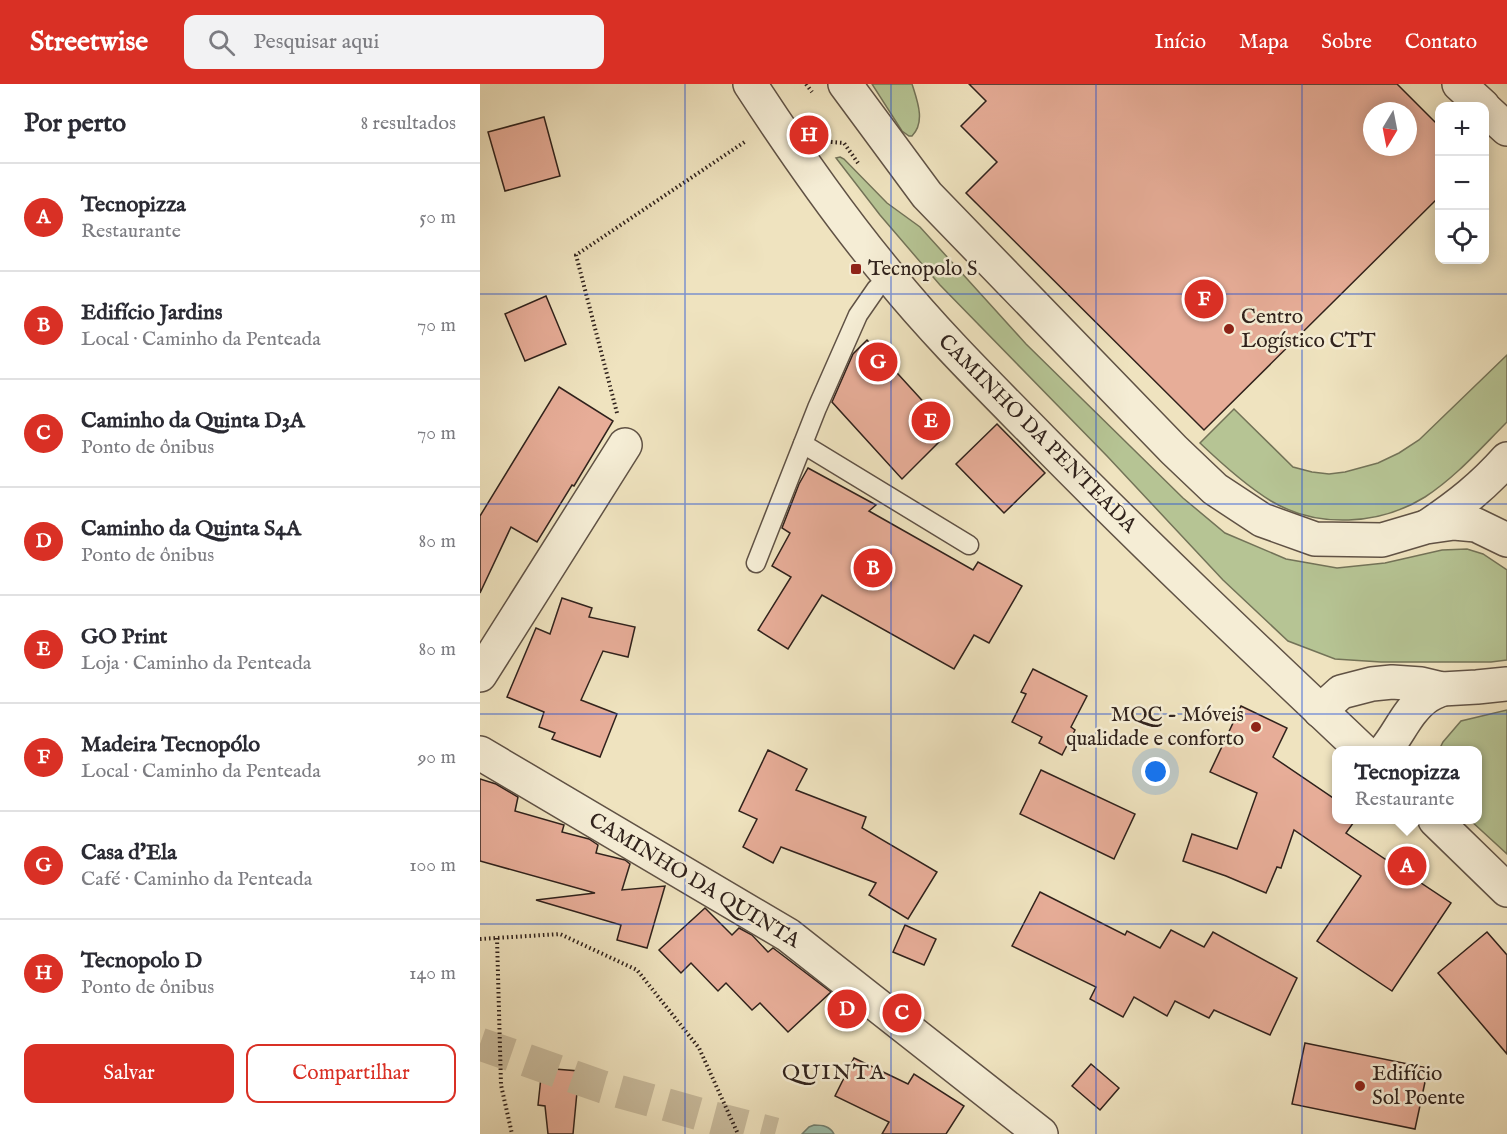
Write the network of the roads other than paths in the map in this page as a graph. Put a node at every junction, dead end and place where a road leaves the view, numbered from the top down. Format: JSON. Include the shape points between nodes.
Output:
{"nodes":[{"id":1,"x":750,"y":84,"type":"edge"},
{"id":2,"x":1459,"y":84,"type":"edge"},
{"id":3,"x":847,"y":86,"type":"edge"},
{"id":4,"x":1479,"y":102,"type":"edge"},
{"id":5,"x":1489,"y":112,"type":"edge"},
{"id":6,"x":1507,"y":129,"type":"edge"},
{"id":7,"x":889,"y":277,"type":"junction"},
{"id":8,"x":803,"y":444,"type":"junction"},
{"id":9,"x":625,"y":445,"type":"road end"},
{"id":10,"x":1507,"y":459,"type":"edge"},
{"id":11,"x":1426,"y":526,"type":"junction"},
{"id":12,"x":1507,"y":540,"type":"edge"},
{"id":13,"x":969,"y":545,"type":"dead end"},
{"id":14,"x":756,"y":562,"type":"dead end"},
{"id":15,"x":480,"y":675,"type":"edge"},
{"id":16,"x":1507,"y":684,"type":"edge"},
{"id":17,"x":1442,"y":689,"type":"junction"},
{"id":18,"x":1320,"y":711,"type":"junction"},
{"id":19,"x":1358,"y":746,"type":"edge"},
{"id":20,"x":1389,"y":746,"type":"edge"},
{"id":21,"x":480,"y":753,"type":"edge"},
{"id":22,"x":1440,"y":824,"type":"edge"},
{"id":23,"x":1507,"y":890,"type":"edge"},
{"id":24,"x":1041,"y":1134,"type":"edge"}],
"edges":[{"from":1,"to":7,"type":"street","name":"CAMINHO DA PENTEADA","via":[[800,160]]},
{"from":2,"to":4,"type":"street"},
{"from":3,"to":11,"type":"street","via":[[927,195],[1215,489],[1262,520],[1315,540],[1382,540]]},
{"from":5,"to":6,"type":"street"},
{"from":7,"to":8,"type":"lane","via":[[858,315]]},
{"from":7,"to":18,"type":"street","name":"CAMINHO DA PENTEADA","via":[[950,347],[1086,486]]},
{"from":8,"to":13,"type":"lane"},
{"from":8,"to":14,"type":"lane"},
{"from":9,"to":15,"type":"street"},
{"from":10,"to":11,"type":"street","via":[[1458,506]]},
{"from":11,"to":12,"type":"street","via":[[1476,525]]},
{"from":16,"to":17,"type":"street"},
{"from":17,"to":18,"type":"street","via":[[1420,684],[1372,684],[1341,692]]},
{"from":17,"to":20,"type":"street","via":[[1425,698],[1409,714]]},
{"from":18,"to":19,"type":"street","name":"CAMINHO DA PENTEADA"},
{"from":21,"to":24,"type":"street","name":"CAMINHO DA QUINTA","via":[[788,935]]},
{"from":22,"to":23,"type":"street"}]}
